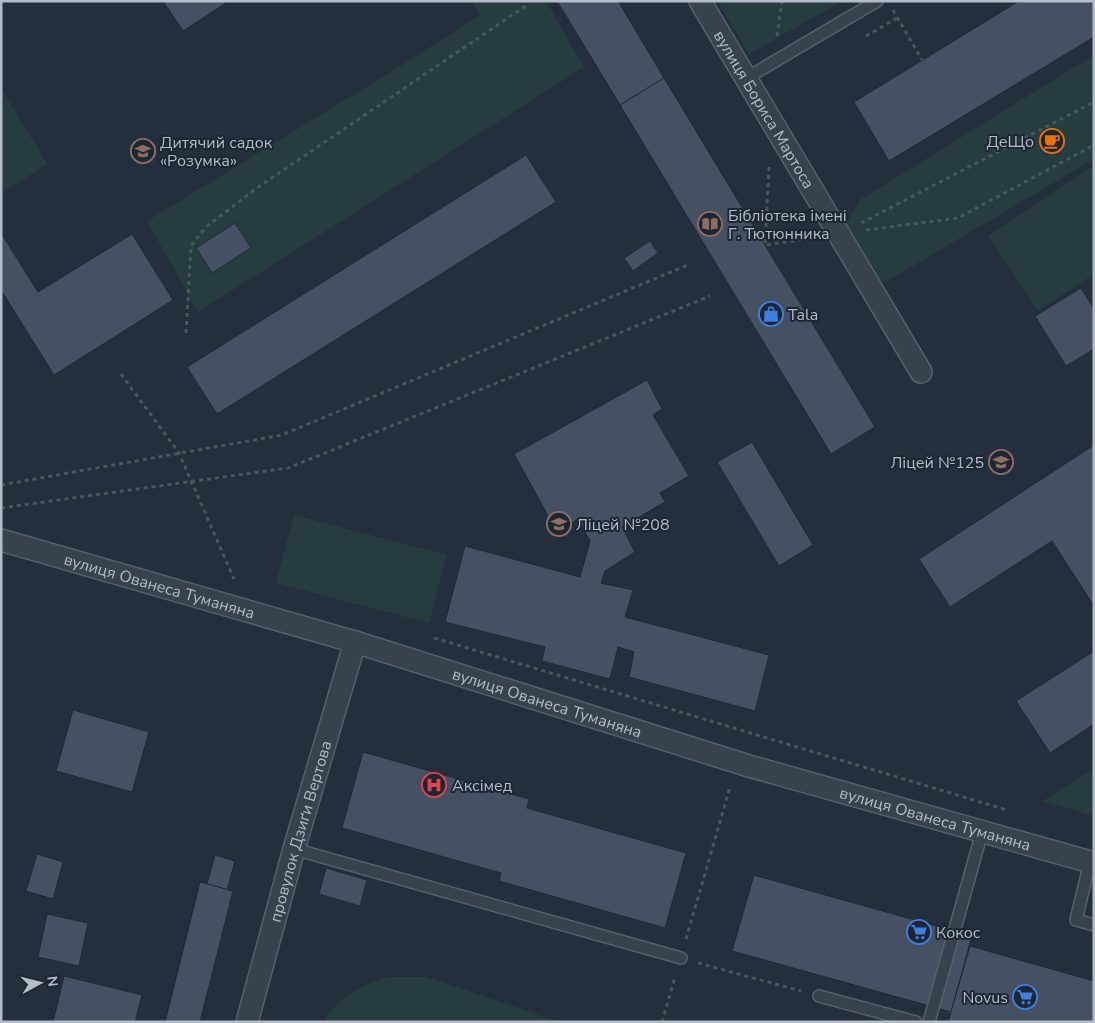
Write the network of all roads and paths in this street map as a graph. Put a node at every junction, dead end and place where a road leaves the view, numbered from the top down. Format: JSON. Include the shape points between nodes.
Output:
{"nodes":[{"id":1,"x":700,"y":1,"type":"edge"},
{"id":2,"x":782,"y":1,"type":"edge"},
{"id":3,"x":877,"y":1,"type":"edge"},
{"id":4,"x":527,"y":5,"type":"dead end"},
{"id":5,"x":892,"y":9,"type":"dead end"},
{"id":6,"x":897,"y":18,"type":"junction"},
{"id":7,"x":866,"y":36,"type":"dead end"},
{"id":8,"x":922,"y":60,"type":"dead end"},
{"id":9,"x":773,"y":64,"type":"junction"},
{"id":10,"x":745,"y":79,"type":"junction"},
{"id":11,"x":1094,"y":102,"type":"edge"},
{"id":12,"x":1094,"y":145,"type":"edge"},
{"id":13,"x":840,"y":234,"type":"junction"},
{"id":14,"x":765,"y":245,"type":"dead end"},
{"id":15,"x":690,"y":264,"type":"dead end"},
{"id":16,"x":710,"y":296,"type":"dead end"},
{"id":17,"x":186,"y":333,"type":"dead end"},
{"id":18,"x":921,"y":372,"type":"dead end"},
{"id":19,"x":120,"y":374,"type":"dead end"},
{"id":20,"x":179,"y":454,"type":"junction"},
{"id":21,"x":1,"y":485,"type":"edge"},
{"id":22,"x":1,"y":508,"type":"edge"},
{"id":23,"x":1,"y":540,"type":"edge"},
{"id":24,"x":225,"y":577,"type":"dead end"},
{"id":25,"x":234,"y":579,"type":"dead end"},
{"id":26,"x":244,"y":582,"type":"dead end"},
{"id":27,"x":425,"y":636,"type":"dead end"},
{"id":28,"x":355,"y":642,"type":"junction"},
{"id":29,"x":731,"y":784,"type":"dead end"},
{"id":30,"x":1016,"y":813,"type":"dead end"},
{"id":31,"x":982,"y":832,"type":"junction"},
{"id":32,"x":294,"y":849,"type":"junction"},
{"id":33,"x":1092,"y":863,"type":"edge"},
{"id":34,"x":1094,"y":925,"type":"edge"},
{"id":35,"x":680,"y":958,"type":"junction"},
{"id":36,"x":796,"y":990,"type":"dead end"},
{"id":37,"x":819,"y":996,"type":"dead end"},
{"id":38,"x":247,"y":1022,"type":"edge"},
{"id":39,"x":662,"y":1022,"type":"edge"},
{"id":40,"x":916,"y":1022,"type":"edge"},
{"id":41,"x":929,"y":1022,"type":"edge"}],
"edges":[{"from":1,"to":10,"type":"street","name":"вулиця Бориса Мартоса"},
{"from":2,"to":9,"type":"path"},
{"from":3,"to":9,"type":"lane"},
{"from":4,"to":17,"type":"path","via":[[254,190],[206,227],[191,246]]},
{"from":5,"to":6,"type":"path"},
{"from":6,"to":7,"type":"path"},
{"from":6,"to":8,"type":"path"},
{"from":9,"to":10,"type":"lane"},
{"from":10,"to":13,"type":"street","name":"вулиця Бориса Мартоса"},
{"from":11,"to":13,"type":"path"},
{"from":12,"to":13,"type":"path","via":[[958,218]]},
{"from":13,"to":14,"type":"path"},
{"from":13,"to":18,"type":"street","name":"вулиця Бориса Мартоса"},
{"from":15,"to":20,"type":"path","via":[[282,435]]},
{"from":16,"to":22,"type":"path","via":[[288,468]]},
{"from":19,"to":20,"type":"path"},
{"from":20,"to":21,"type":"path"},
{"from":20,"to":25,"type":"path"},
{"from":23,"to":28,"type":"street","name":"вулиця Ованеса Туманяна"},
{"from":24,"to":26,"type":"path"},
{"from":27,"to":30,"type":"path"},
{"from":28,"to":31,"type":"street","name":"вулиця Ованеса Туманяна","via":[[749,766]]},
{"from":28,"to":32,"type":"street","name":"провулок Дзиґи Вертова"},
{"from":29,"to":35,"type":"path"},
{"from":31,"to":33,"type":"street","name":"вулиця Ованеса Туманяна"},
{"from":31,"to":41,"type":"lane"},
{"from":32,"to":35,"type":"lane"},
{"from":32,"to":38,"type":"street","name":"провулок Дзиґи Вертова"},
{"from":33,"to":34,"type":"lane","via":[[1076,920]]},
{"from":35,"to":36,"type":"path"},
{"from":35,"to":39,"type":"path"},
{"from":37,"to":40,"type":"lane"}]}
